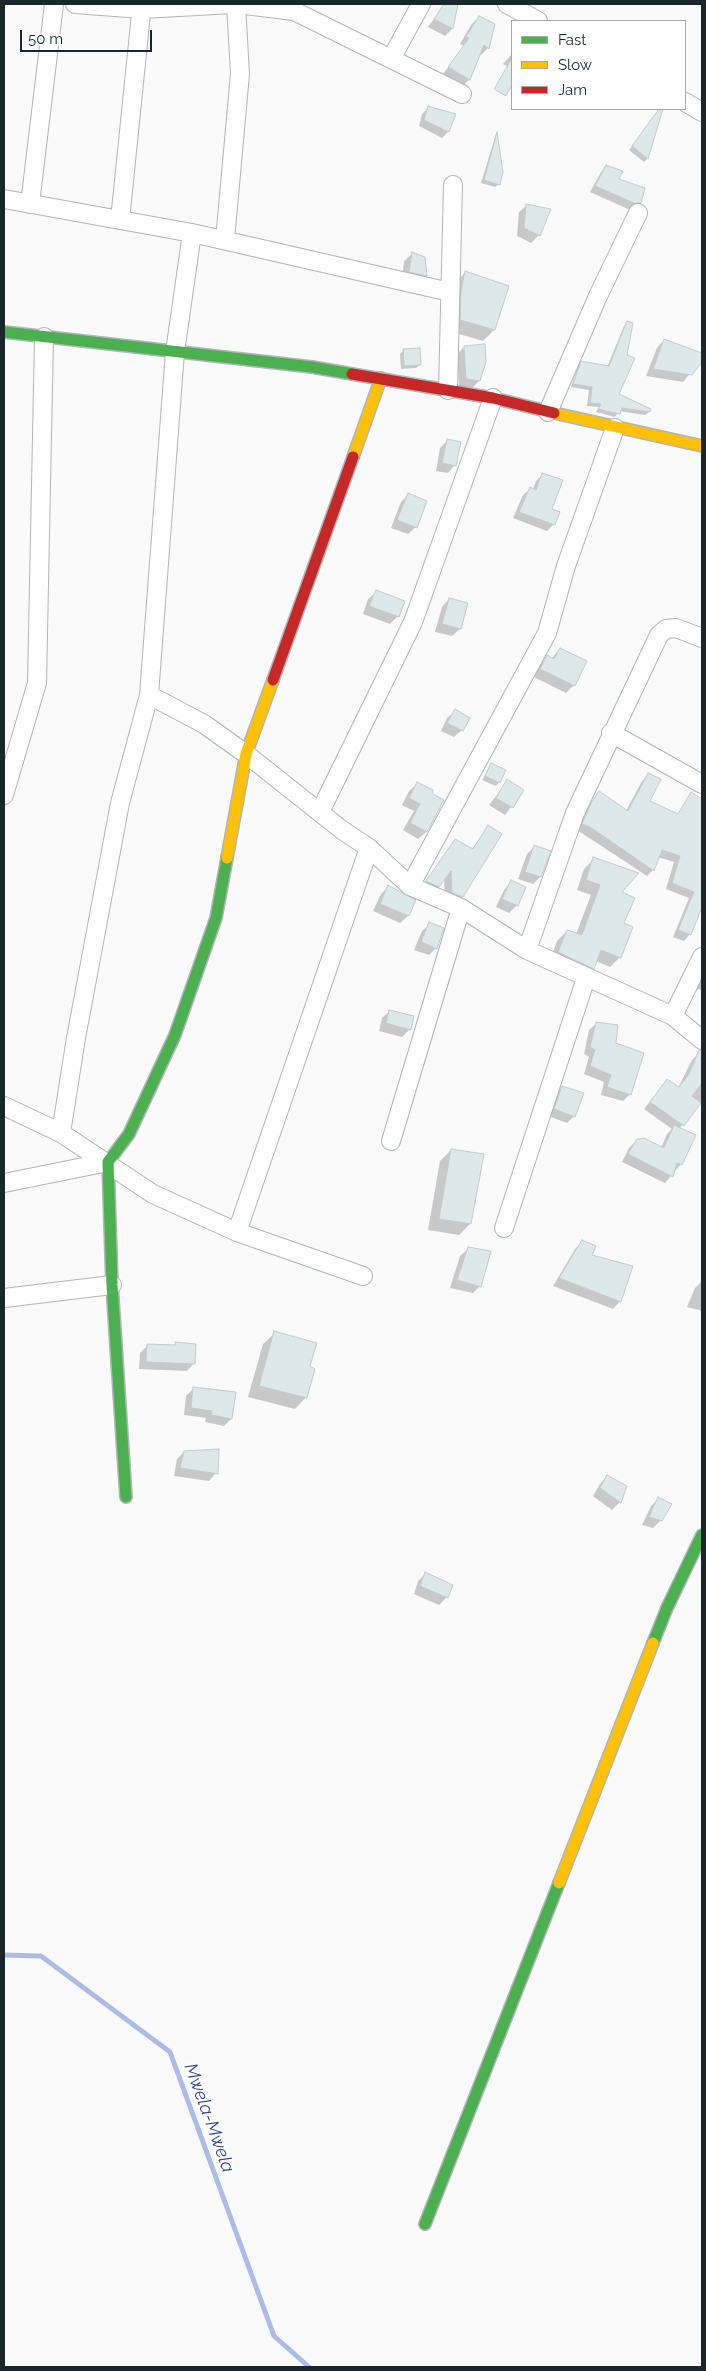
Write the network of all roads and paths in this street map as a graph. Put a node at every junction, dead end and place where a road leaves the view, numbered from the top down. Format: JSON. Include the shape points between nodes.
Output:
{"nodes":[{"id":1,"x":54,"y":4,"type":"edge"},
{"id":2,"x":75,"y":4,"type":"edge"},
{"id":3,"x":236,"y":4,"type":"edge"},
{"id":4,"x":420,"y":4,"type":"edge"},
{"id":5,"x":507,"y":4,"type":"edge"},
{"id":6,"x":142,"y":6,"type":"edge"},
{"id":7,"x":536,"y":20,"type":"edge"},
{"id":8,"x":391,"y":59,"type":"junction"},
{"id":9,"x":462,"y":94,"type":"dead end"},
{"id":10,"x":686,"y":103,"type":"edge"},
{"id":11,"x":702,"y":112,"type":"edge"},
{"id":12,"x":453,"y":185,"type":"dead end"},
{"id":13,"x":4,"y":198,"type":"edge"},
{"id":14,"x":30,"y":204,"type":"junction"},
{"id":15,"x":638,"y":214,"type":"dead end"},
{"id":16,"x":120,"y":220,"type":"junction"},
{"id":17,"x":192,"y":233,"type":"junction"},
{"id":18,"x":225,"y":240,"type":"junction"},
{"id":19,"x":450,"y":292,"type":"junction"},
{"id":20,"x":4,"y":332,"type":"edge"},
{"id":21,"x":44,"y":337,"type":"junction"},
{"id":22,"x":175,"y":352,"type":"junction"},
{"id":23,"x":381,"y":378,"type":"junction"},
{"id":24,"x":448,"y":390,"type":"junction"},
{"id":25,"x":493,"y":398,"type":"junction"},
{"id":26,"x":548,"y":412,"type":"junction"},
{"id":27,"x":615,"y":428,"type":"junction"},
{"id":28,"x":702,"y":446,"type":"edge"},
{"id":29,"x":702,"y":638,"type":"edge"},
{"id":30,"x":149,"y":694,"type":"junction"},
{"id":31,"x":611,"y":733,"type":"junction"},
{"id":32,"x":246,"y":754,"type":"junction"},
{"id":33,"x":702,"y":784,"type":"edge"},
{"id":34,"x":4,"y":795,"type":"edge"},
{"id":35,"x":320,"y":812,"type":"junction"},
{"id":36,"x":369,"y":848,"type":"junction"},
{"id":37,"x":410,"y":886,"type":"junction"},
{"id":38,"x":461,"y":908,"type":"junction"},
{"id":39,"x":527,"y":950,"type":"junction"},
{"id":40,"x":702,"y":957,"type":"edge"},
{"id":41,"x":586,"y":978,"type":"junction"},
{"id":42,"x":673,"y":1016,"type":"junction"},
{"id":43,"x":702,"y":1040,"type":"edge"},
{"id":44,"x":4,"y":1106,"type":"edge"},
{"id":45,"x":62,"y":1133,"type":"junction"},
{"id":46,"x":390,"y":1142,"type":"dead end"},
{"id":47,"x":108,"y":1162,"type":"junction"},
{"id":48,"x":4,"y":1183,"type":"edge"},
{"id":49,"x":504,"y":1228,"type":"dead end"},
{"id":50,"x":237,"y":1232,"type":"junction"},
{"id":51,"x":363,"y":1276,"type":"dead end"},
{"id":52,"x":112,"y":1285,"type":"junction"},
{"id":53,"x":4,"y":1298,"type":"edge"},
{"id":54,"x":126,"y":1497,"type":"dead end"},
{"id":55,"x":702,"y":1535,"type":"edge"},
{"id":56,"x":425,"y":2224,"type":"dead end"}],
"edges":[{"from":1,"to":14,"type":"street"},
{"from":2,"to":6,"type":"street"},
{"from":3,"to":6,"type":"street"},
{"from":3,"to":8,"type":"street","via":[[294,11]]},
{"from":3,"to":18,"type":"street","via":[[240,74]]},
{"from":4,"to":8,"type":"street"},
{"from":5,"to":7,"type":"street"},
{"from":6,"to":16,"type":"street"},
{"from":8,"to":9,"type":"street"},
{"from":10,"to":11,"type":"street"},
{"from":12,"to":19,"type":"street"},
{"from":13,"to":14,"type":"street"},
{"from":14,"to":16,"type":"street"},
{"from":15,"to":26,"type":"street"},
{"from":16,"to":17,"type":"street"},
{"from":17,"to":18,"type":"street"},
{"from":17,"to":22,"type":"street"},
{"from":18,"to":19,"type":"street"},
{"from":19,"to":24,"type":"street"},
{"from":20,"to":21,"type":"street"},
{"from":21,"to":22,"type":"street"},
{"from":21,"to":34,"type":"street","via":[[37,683]]},
{"from":22,"to":23,"type":"street"},
{"from":22,"to":30,"type":"street"},
{"from":23,"to":24,"type":"street"},
{"from":23,"to":32,"type":"street"},
{"from":24,"to":25,"type":"street"},
{"from":25,"to":26,"type":"street"},
{"from":25,"to":35,"type":"street","via":[[413,622]]},
{"from":26,"to":27,"type":"street"},
{"from":27,"to":28,"type":"street"},
{"from":27,"to":37,"type":"street","via":[[566,566],[547,633]]},
{"from":29,"to":31,"type":"street","via":[[676,628],[666,629],[660,635]]},
{"from":30,"to":32,"type":"street","via":[[204,724]]},
{"from":30,"to":45,"type":"street","via":[[120,803],[76,1038]]},
{"from":31,"to":33,"type":"street"},
{"from":31,"to":39,"type":"street","via":[[575,813]]},
{"from":32,"to":35,"type":"street"},
{"from":32,"to":47,"type":"street","via":[[216,918],[175,1035],[130,1134]]},
{"from":35,"to":36,"type":"street"},
{"from":36,"to":37,"type":"street"},
{"from":36,"to":50,"type":"street"},
{"from":37,"to":38,"type":"street"},
{"from":38,"to":39,"type":"street"},
{"from":38,"to":46,"type":"street"},
{"from":39,"to":41,"type":"street"},
{"from":40,"to":42,"type":"street"},
{"from":41,"to":42,"type":"street"},
{"from":41,"to":49,"type":"street"},
{"from":42,"to":43,"type":"street"},
{"from":44,"to":45,"type":"street"},
{"from":45,"to":47,"type":"street"},
{"from":47,"to":48,"type":"street"},
{"from":47,"to":50,"type":"street","via":[[154,1194]]},
{"from":47,"to":52,"type":"street"},
{"from":50,"to":51,"type":"street"},
{"from":52,"to":53,"type":"street"},
{"from":52,"to":54,"type":"street"},
{"from":55,"to":56,"type":"street","via":[[666,1608]]}]}
